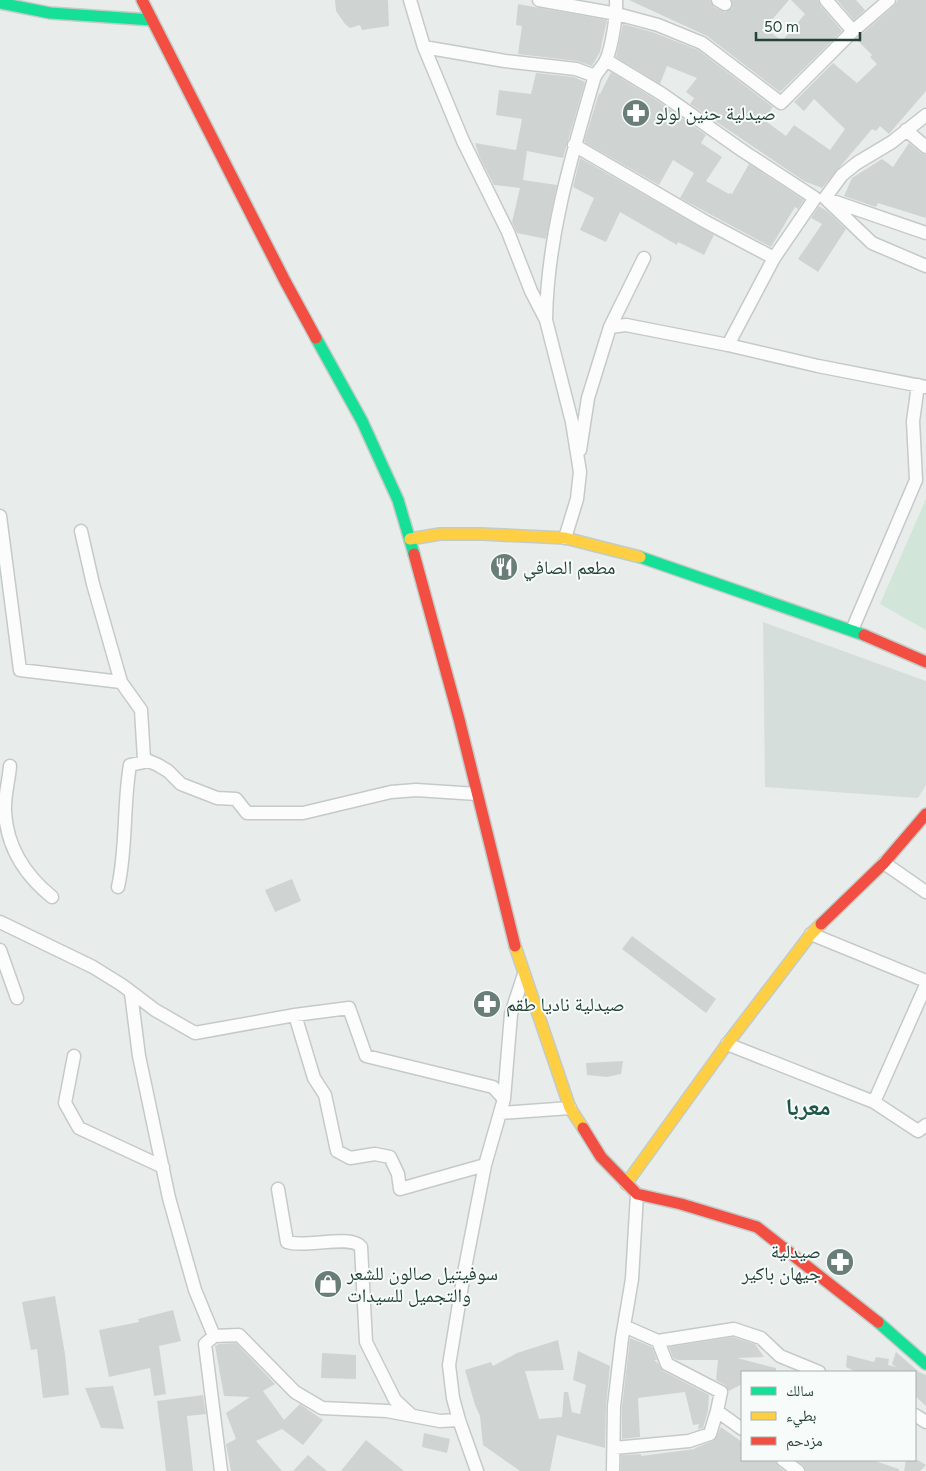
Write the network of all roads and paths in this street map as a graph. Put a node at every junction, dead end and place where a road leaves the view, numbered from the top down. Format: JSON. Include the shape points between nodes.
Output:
{"nodes":[{"id":1,"x":142,"y":0,"type":"edge"},
{"id":2,"x":410,"y":0,"type":"edge"},
{"id":3,"x":539,"y":0,"type":"edge"},
{"id":4,"x":616,"y":0,"type":"edge"},
{"id":5,"x":826,"y":0,"type":"edge"},
{"id":6,"x":889,"y":0,"type":"edge"},
{"id":7,"x":0,"y":3,"type":"edge"},
{"id":8,"x":617,"y":14,"type":"junction"},
{"id":9,"x":152,"y":20,"type":"junction"},
{"id":10,"x":853,"y":31,"type":"junction"},
{"id":11,"x":424,"y":47,"type":"junction"},
{"id":12,"x":606,"y":60,"type":"junction"},
{"id":13,"x":595,"y":76,"type":"junction"},
{"id":14,"x":926,"y":115,"type":"edge"},
{"id":15,"x":906,"y":130,"type":"junction"},
{"id":16,"x":574,"y":145,"type":"junction"},
{"id":17,"x":926,"y":148,"type":"edge"},
{"id":18,"x":820,"y":198,"type":"junction"},
{"id":19,"x":926,"y":232,"type":"edge"},
{"id":20,"x":644,"y":258,"type":"dead end"},
{"id":21,"x":774,"y":258,"type":"junction"},
{"id":22,"x":926,"y":266,"type":"edge"},
{"id":23,"x":546,"y":320,"type":"junction"},
{"id":24,"x":610,"y":327,"type":"junction"},
{"id":25,"x":728,"y":345,"type":"junction"},
{"id":26,"x":922,"y":386,"type":"edge"},
{"id":27,"x":578,"y":462,"type":"junction"},
{"id":28,"x":0,"y":516,"type":"edge"},
{"id":29,"x":81,"y":531,"type":"dead end"},
{"id":30,"x":410,"y":538,"type":"junction"},
{"id":31,"x":565,"y":538,"type":"junction"},
{"id":32,"x":852,"y":630,"type":"junction"},
{"id":33,"x":926,"y":662,"type":"edge"},
{"id":34,"x":121,"y":682,"type":"junction"},
{"id":35,"x":149,"y":761,"type":"junction"},
{"id":36,"x":10,"y":766,"type":"dead end"},
{"id":37,"x":478,"y":794,"type":"junction"},
{"id":38,"x":926,"y":814,"type":"edge"},
{"id":39,"x":884,"y":863,"type":"junction"},
{"id":40,"x":118,"y":887,"type":"dead end"},
{"id":41,"x":926,"y":892,"type":"edge"},
{"id":42,"x":52,"y":896,"type":"dead end"},
{"id":43,"x":0,"y":922,"type":"edge"},
{"id":44,"x":812,"y":934,"type":"junction"},
{"id":45,"x":0,"y":950,"type":"edge"},
{"id":46,"x":524,"y":974,"type":"junction"},
{"id":47,"x":926,"y":981,"type":"edge"},
{"id":48,"x":926,"y":985,"type":"edge"},
{"id":49,"x":131,"y":993,"type":"junction"},
{"id":50,"x":17,"y":998,"type":"dead end"},
{"id":51,"x":295,"y":1015,"type":"junction"},
{"id":52,"x":727,"y":1044,"type":"junction"},
{"id":53,"x":74,"y":1056,"type":"dead end"},
{"id":54,"x":504,"y":1099,"type":"junction"},
{"id":55,"x":874,"y":1102,"type":"junction"},
{"id":56,"x":570,"y":1108,"type":"junction"},
{"id":57,"x":500,"y":1113,"type":"junction"},
{"id":58,"x":926,"y":1125,"type":"edge"},
{"id":59,"x":485,"y":1164,"type":"junction"},
{"id":60,"x":163,"y":1167,"type":"junction"},
{"id":61,"x":626,"y":1184,"type":"junction"},
{"id":62,"x":278,"y":1189,"type":"dead end"},
{"id":63,"x":637,"y":1194,"type":"junction"},
{"id":64,"x":624,"y":1326,"type":"junction"},
{"id":65,"x":214,"y":1336,"type":"junction"},
{"id":66,"x":658,"y":1341,"type":"junction"},
{"id":67,"x":926,"y":1363,"type":"edge"},
{"id":68,"x":817,"y":1371,"type":"edge"},
{"id":69,"x":717,"y":1411,"type":"junction"},
{"id":70,"x":410,"y":1414,"type":"junction"},
{"id":71,"x":459,"y":1420,"type":"junction"},
{"id":72,"x":741,"y":1428,"type":"edge"},
{"id":73,"x":614,"y":1448,"type":"junction"},
{"id":74,"x":784,"y":1461,"type":"edge"},
{"id":75,"x":221,"y":1471,"type":"edge"},
{"id":76,"x":477,"y":1471,"type":"edge"},
{"id":77,"x":613,"y":1471,"type":"edge"},
{"id":78,"x":798,"y":1471,"type":"edge"}],
"edges":[{"from":1,"to":9,"type":"main road"},
{"from":2,"to":11,"type":"street"},
{"from":3,"to":8,"type":"street"},
{"from":4,"to":8,"type":"street"},
{"from":5,"to":10,"type":"street"},
{"from":6,"to":10,"type":"street"},
{"from":7,"to":9,"type":"main road","via":[[50,13]]},
{"from":8,"to":10,"type":"street","via":[[658,25],[702,43],[781,103]]},
{"from":8,"to":12,"type":"street"},
{"from":9,"to":30,"type":"main road","via":[[285,281],[362,421],[398,500]]},
{"from":11,"to":13,"type":"street","via":[[576,69]]},
{"from":11,"to":23,"type":"street","via":[[463,141],[508,232]]},
{"from":12,"to":13,"type":"street"},
{"from":12,"to":18,"type":"street"},
{"from":13,"to":16,"type":"street"},
{"from":14,"to":15,"type":"street"},
{"from":15,"to":17,"type":"street"},
{"from":15,"to":18,"type":"street","via":[[857,162]]},
{"from":16,"to":21,"type":"street"},
{"from":16,"to":23,"type":"street","via":[[552,247]]},
{"from":18,"to":19,"type":"street"},
{"from":18,"to":21,"type":"street"},
{"from":18,"to":22,"type":"street","via":[[872,243]]},
{"from":20,"to":24,"type":"street"},
{"from":21,"to":25,"type":"street"},
{"from":23,"to":27,"type":"street","via":[[572,422]]},
{"from":24,"to":25,"type":"street","via":[[626,325]]},
{"from":24,"to":27,"type":"street","via":[[588,398]]},
{"from":25,"to":26,"type":"street"},
{"from":26,"to":32,"type":"street","via":[[913,421],[916,480]]},
{"from":27,"to":31,"type":"street","via":[[577,499]]},
{"from":28,"to":34,"type":"street","via":[[20,670]]},
{"from":29,"to":34,"type":"street"},
{"from":30,"to":31,"type":"main road","via":[[440,534]]},
{"from":30,"to":37,"type":"main road"},
{"from":31,"to":32,"type":"main road","via":[[634,555]]},
{"from":32,"to":33,"type":"main road"},
{"from":34,"to":35,"type":"street","via":[[141,710],[144,759]]},
{"from":35,"to":37,"type":"street","via":[[168,771],[181,784],[217,798],[236,800],[247,813],[304,814],[391,792],[416,790]]},
{"from":35,"to":40,"type":"street","via":[[130,765]]},
{"from":36,"to":42,"type":"street","via":[[5,811],[12,848],[36,884]]},
{"from":37,"to":46,"type":"main road"},
{"from":38,"to":39,"type":"main road"},
{"from":39,"to":41,"type":"street"},
{"from":39,"to":44,"type":"main road"},
{"from":43,"to":49,"type":"street","via":[[93,967]]},
{"from":44,"to":47,"type":"street"},
{"from":44,"to":52,"type":"main road"},
{"from":45,"to":50,"type":"street"},
{"from":46,"to":54,"type":"street","via":[[511,1014]]},
{"from":46,"to":56,"type":"main road"},
{"from":48,"to":55,"type":"street"},
{"from":49,"to":51,"type":"street","via":[[195,1033]]},
{"from":49,"to":60,"type":"street","via":[[139,1056]]},
{"from":51,"to":54,"type":"street","via":[[349,1008],[366,1056],[493,1087]]},
{"from":51,"to":59,"type":"street","via":[[314,1078],[325,1095],[337,1151],[350,1158],[375,1154],[390,1158],[398,1174],[400,1189]]},
{"from":52,"to":55,"type":"street"},
{"from":52,"to":61,"type":"main road"},
{"from":53,"to":60,"type":"street","via":[[65,1103],[79,1128]]},
{"from":54,"to":57,"type":"street"},
{"from":55,"to":58,"type":"street","via":[[918,1130]]},
{"from":56,"to":57,"type":"street"},
{"from":56,"to":61,"type":"main road","via":[[601,1157]]},
{"from":57,"to":59,"type":"street"},
{"from":59,"to":71,"type":"street","via":[[449,1365]]},
{"from":60,"to":65,"type":"street","via":[[195,1290]]},
{"from":61,"to":63,"type":"main road"},
{"from":62,"to":70,"type":"street","via":[[287,1242],[351,1241],[360,1244],[366,1342],[395,1400]]},
{"from":63,"to":64,"type":"street","via":[[632,1279]]},
{"from":63,"to":67,"type":"main road","via":[[757,1227],[867,1312]]},
{"from":64,"to":66,"type":"street"},
{"from":64,"to":73,"type":"street","via":[[614,1406]]},
{"from":65,"to":70,"type":"street","via":[[239,1335],[295,1392],[322,1408]]},
{"from":65,"to":75,"type":"street","via":[[205,1344]]},
{"from":66,"to":68,"type":"street","via":[[734,1329],[761,1338],[780,1356]]},
{"from":66,"to":69,"type":"street","via":[[667,1364],[720,1392]]},
{"from":69,"to":72,"type":"street"},
{"from":69,"to":73,"type":"street","via":[[710,1434],[689,1441]]},
{"from":70,"to":71,"type":"street","via":[[440,1421]]},
{"from":71,"to":76,"type":"street"},
{"from":73,"to":77,"type":"street"},
{"from":74,"to":78,"type":"street"}]}
